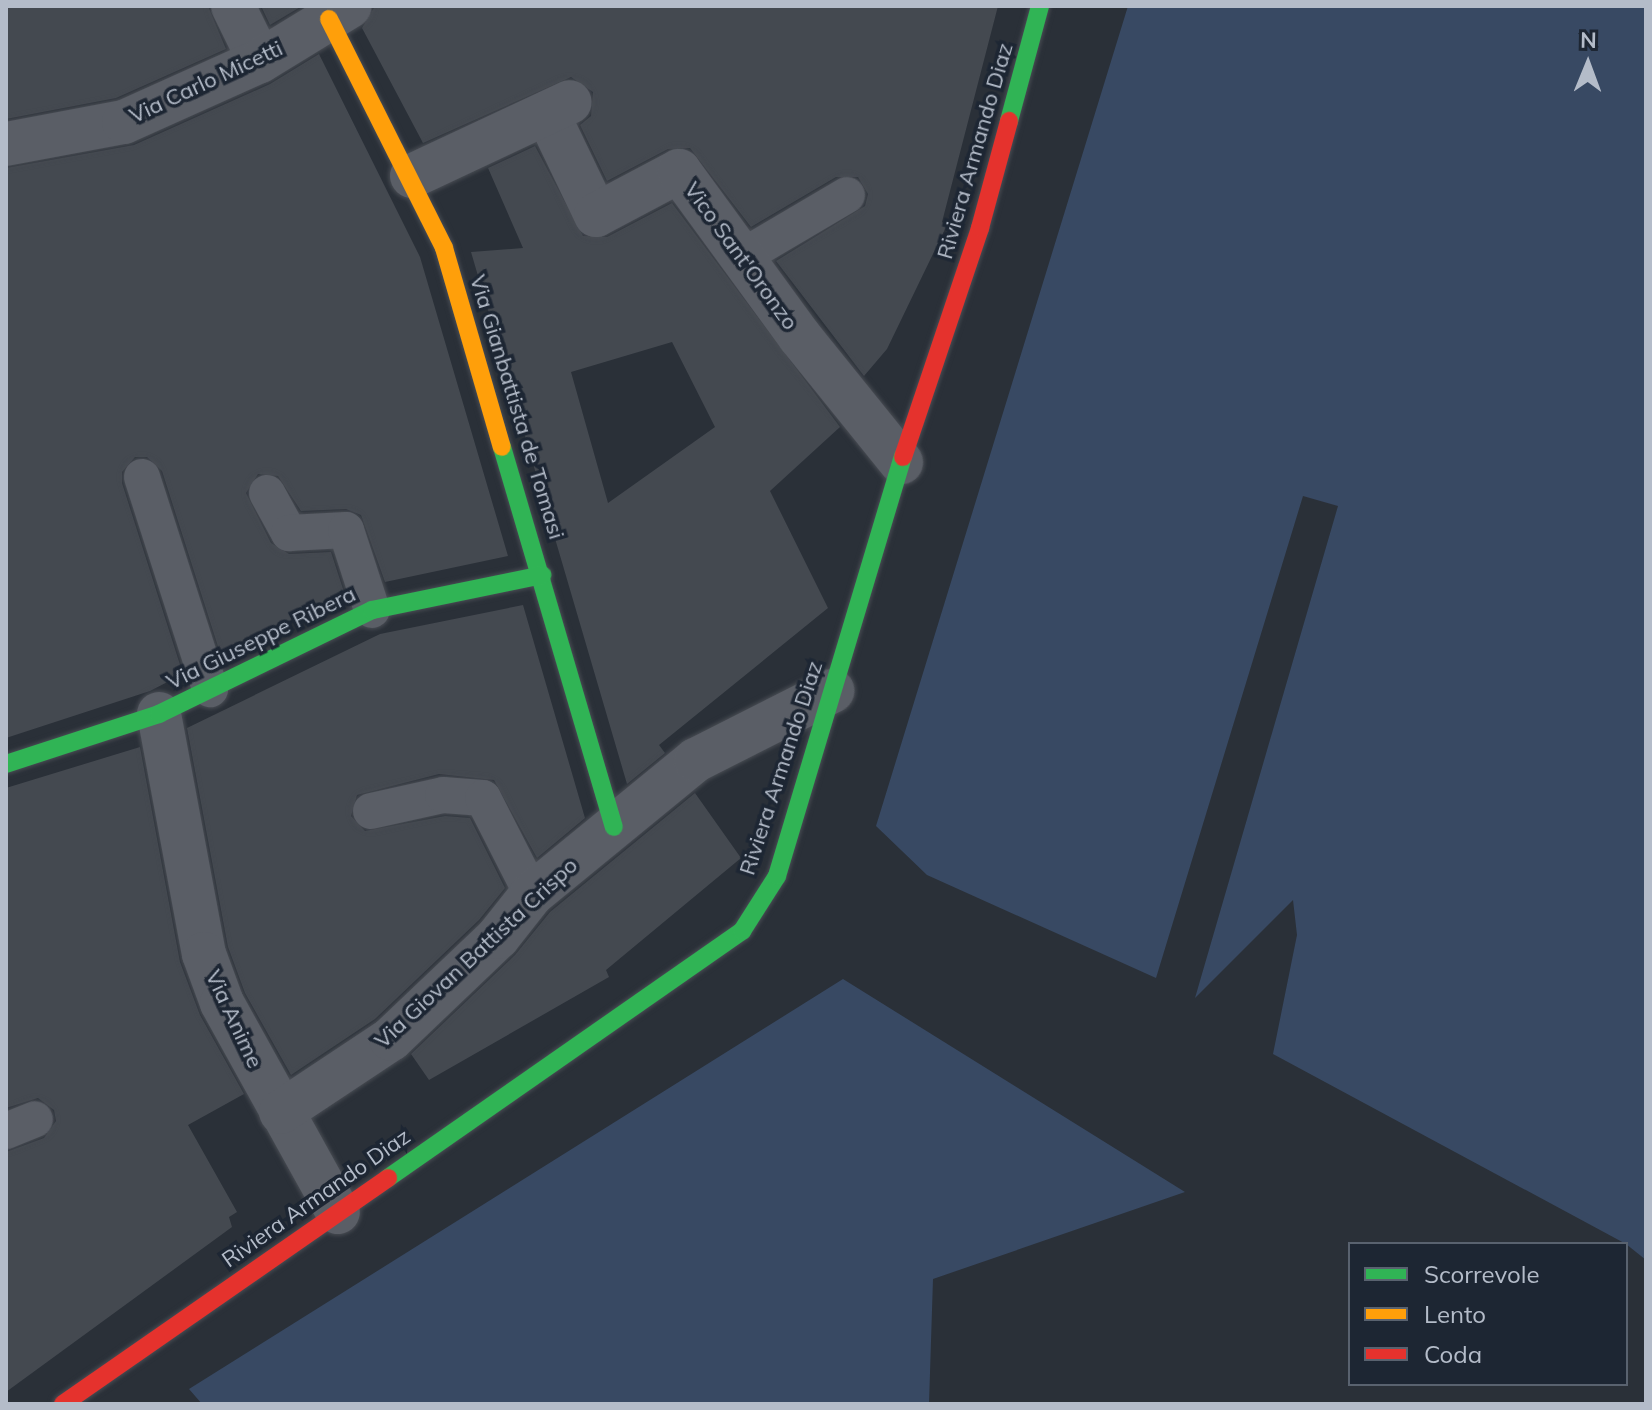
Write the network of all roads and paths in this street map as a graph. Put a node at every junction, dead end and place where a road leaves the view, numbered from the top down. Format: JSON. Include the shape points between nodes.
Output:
{"nodes":[{"id":1,"x":233,"y":6,"type":"edge"},
{"id":2,"x":1040,"y":6,"type":"edge"},
{"id":3,"x":339,"y":12,"type":"edge"},
{"id":4,"x":260,"y":61,"type":"junction"},
{"id":5,"x":6,"y":144,"type":"edge"},
{"id":6,"x":412,"y":176,"type":"junction"},
{"id":7,"x":847,"y":195,"type":"dead end"},
{"id":8,"x":740,"y":258,"type":"junction"},
{"id":9,"x":901,"y":462,"type":"junction"},
{"id":10,"x":142,"y":477,"type":"dead end"},
{"id":11,"x":267,"y":493,"type":"dead end"},
{"id":12,"x":542,"y":575,"type":"junction"},
{"id":13,"x":372,"y":610,"type":"junction"},
{"id":14,"x":210,"y":689,"type":"junction"},
{"id":15,"x":832,"y":691,"type":"junction"},
{"id":16,"x":159,"y":714,"type":"junction"},
{"id":17,"x":6,"y":764,"type":"edge"},
{"id":18,"x":371,"y":811,"type":"dead end"},
{"id":19,"x":614,"y":827,"type":"junction"},
{"id":20,"x":532,"y":894,"type":"junction"},
{"id":21,"x":281,"y":1112,"type":"junction"},
{"id":22,"x":338,"y":1212,"type":"junction"},
{"id":23,"x":63,"y":1404,"type":"edge"}],
"edges":[{"from":1,"to":4,"type":"street"},
{"from":2,"to":9,"type":"street","name":"Riviera Armando Diaz","via":[[980,228]]},
{"from":3,"to":4,"type":"street","name":"Via Carlo Micetti"},
{"from":3,"to":6,"type":"street","name":"Via Gianbattista de Tomasi"},
{"from":4,"to":5,"type":"street","name":"Via Carlo Micetti","via":[[124,122]]},
{"from":6,"to":8,"type":"street","name":"Vico Sant'Oronzo","via":[[559,108],[596,215],[679,171]]},
{"from":6,"to":12,"type":"street","name":"Via Gianbattista de Tomasi","via":[[444,248]]},
{"from":7,"to":8,"type":"lane"},
{"from":8,"to":9,"type":"street","name":"Vico Sant'Oronzo"},
{"from":9,"to":15,"type":"street","name":"Riviera Armando Diaz"},
{"from":10,"to":14,"type":"lane"},
{"from":11,"to":13,"type":"lane","via":[[289,533],[346,530]]},
{"from":12,"to":13,"type":"street","name":"Via Giuseppe Ribera"},
{"from":12,"to":19,"type":"street","name":"Via Gianbattista de Tomasi"},
{"from":13,"to":14,"type":"street","name":"Via Giuseppe Ribera"},
{"from":14,"to":16,"type":"street","name":"Via Giuseppe Ribera"},
{"from":15,"to":19,"type":"street","name":"Via Giovan Battista Crispo","via":[[696,760]]},
{"from":15,"to":22,"type":"street","name":"Riviera Armando Diaz","via":[[777,876],[742,931]]},
{"from":16,"to":17,"type":"street","name":"Via Giuseppe Ribera"},
{"from":16,"to":21,"type":"street","name":"Via Anime","via":[[204,954],[222,1003]]},
{"from":18,"to":20,"type":"lane","via":[[443,795],[483,798]]},
{"from":19,"to":20,"type":"street","name":"Via Giovan Battista Crispo"},
{"from":20,"to":21,"type":"street","name":"Via Giovan Battista Crispo","via":[[498,937],[391,1039]]},
{"from":21,"to":22,"type":"street","name":"Via Anime"},
{"from":22,"to":23,"type":"street","name":"Riviera Armando Diaz"}]}
